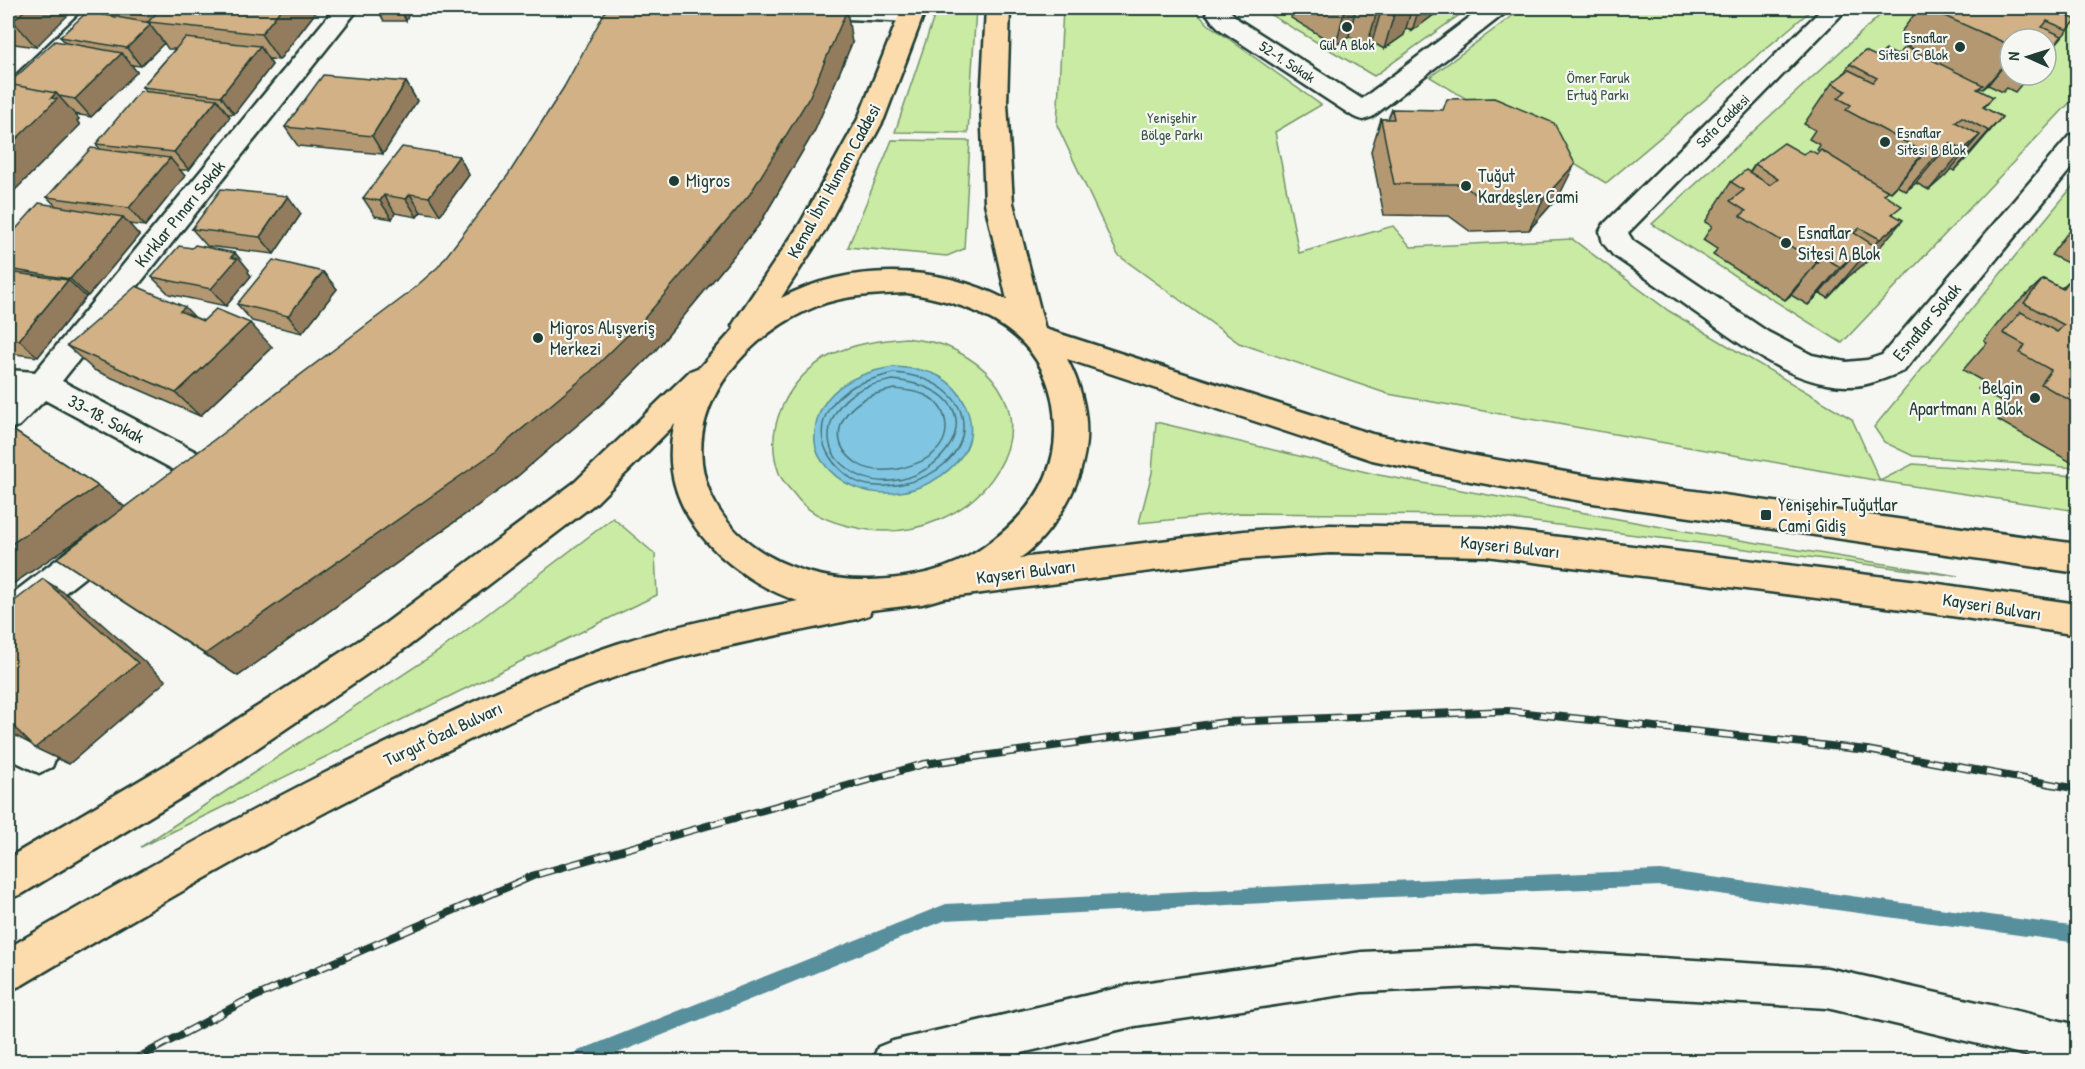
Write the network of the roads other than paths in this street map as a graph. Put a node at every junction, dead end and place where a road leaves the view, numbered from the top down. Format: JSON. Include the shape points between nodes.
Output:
{"nodes":[{"id":1,"x":99,"y":8,"type":"edge"},
{"id":2,"x":347,"y":8,"type":"edge"},
{"id":3,"x":762,"y":8,"type":"edge"},
{"id":4,"x":998,"y":8,"type":"edge"},
{"id":5,"x":1215,"y":8,"type":"edge"},
{"id":6,"x":1497,"y":8,"type":"edge"},
{"id":7,"x":1836,"y":8,"type":"edge"},
{"id":8,"x":912,"y":11,"type":"edge"},
{"id":9,"x":8,"y":71,"type":"edge"},
{"id":10,"x":32,"y":74,"type":"junction"},
{"id":11,"x":8,"y":97,"type":"edge"},
{"id":12,"x":2078,"y":142,"type":"edge"},
{"id":13,"x":1613,"y":236,"type":"joint"},
{"id":14,"x":1032,"y":334,"type":"junction"},
{"id":15,"x":728,"y":352,"type":"junction"},
{"id":16,"x":8,"y":382,"type":"edge"},
{"id":17,"x":42,"y":384,"type":"junction"},
{"id":18,"x":8,"y":417,"type":"edge"},
{"id":19,"x":172,"y":490,"type":"edge"},
{"id":20,"x":126,"y":525,"type":"edge"},
{"id":21,"x":2078,"y":559,"type":"edge"},
{"id":22,"x":928,"y":587,"type":"junction"},
{"id":23,"x":8,"y":616,"type":"edge"},
{"id":24,"x":2078,"y":620,"type":"edge"},
{"id":25,"x":8,"y":880,"type":"edge"},
{"id":26,"x":8,"y":971,"type":"edge"},
{"id":27,"x":2078,"y":1046,"type":"edge"},
{"id":28,"x":893,"y":1062,"type":"edge"}],
"edges":[{"from":1,"to":10,"type":"street"},
{"from":2,"to":17,"type":"street","name":"Kırklar Pınarı Sokak"},
{"from":3,"to":8,"type":"street"},
{"from":4,"to":14,"type":"main road","via":[[994,103],[999,203]]},
{"from":5,"to":6,"type":"street","name":"52-1. Sokak","via":[[1230,25],[1363,111]]},
{"from":7,"to":13,"type":"street","name":"Safa Caddesi","via":[[1617,226]]},
{"from":8,"to":15,"type":"main road","name":"Kemal İbni Humam Caddesi","via":[[871,119],[822,210]]},
{"from":9,"to":10,"type":"street"},
{"from":10,"to":11,"type":"street"},
{"from":12,"to":13,"type":"street","name":"Esnaflar Sokak","via":[[1893,363],[1869,373],[1835,374],[1778,353],[1623,248]]},
{"from":14,"to":15,"type":"main road","via":[[1003,311],[974,296],[919,284],[873,283],[837,288],[772,314]]},
{"from":14,"to":21,"type":"main road","via":[[1372,447],[1427,459],[1593,490]]},
{"from":14,"to":22,"type":"main road","via":[[1051,357],[1066,388],[1072,422],[1069,458],[1056,492],[1032,526],[1000,555]]},
{"from":15,"to":22,"type":"main road","via":[[700,389],[688,424],[686,460],[694,495],[712,528],[740,556],[777,578],[820,592],[867,596]]},
{"from":15,"to":25,"type":"main road","via":[[586,492],[408,627],[194,769]]},
{"from":16,"to":17,"type":"street","name":"33-18. Sokak"},
{"from":17,"to":18,"type":"street","name":"Kırklar Pınarı Sokak"},
{"from":17,"to":19,"type":"street","name":"33-18. Sokak","via":[[209,462]]},
{"from":20,"to":23,"type":"street"},
{"from":22,"to":24,"type":"main road","name":"Kayseri Bulvarı","via":[[1244,545],[1414,539],[1498,544],[1918,596]]},
{"from":22,"to":26,"type":"main road","name":"Turgut Özal Bulvarı","via":[[669,645],[548,687],[304,802],[159,881]]},
{"from":27,"to":28,"type":"street","via":[[1827,988],[1476,967],[1362,972],[1135,1005]]}]}
